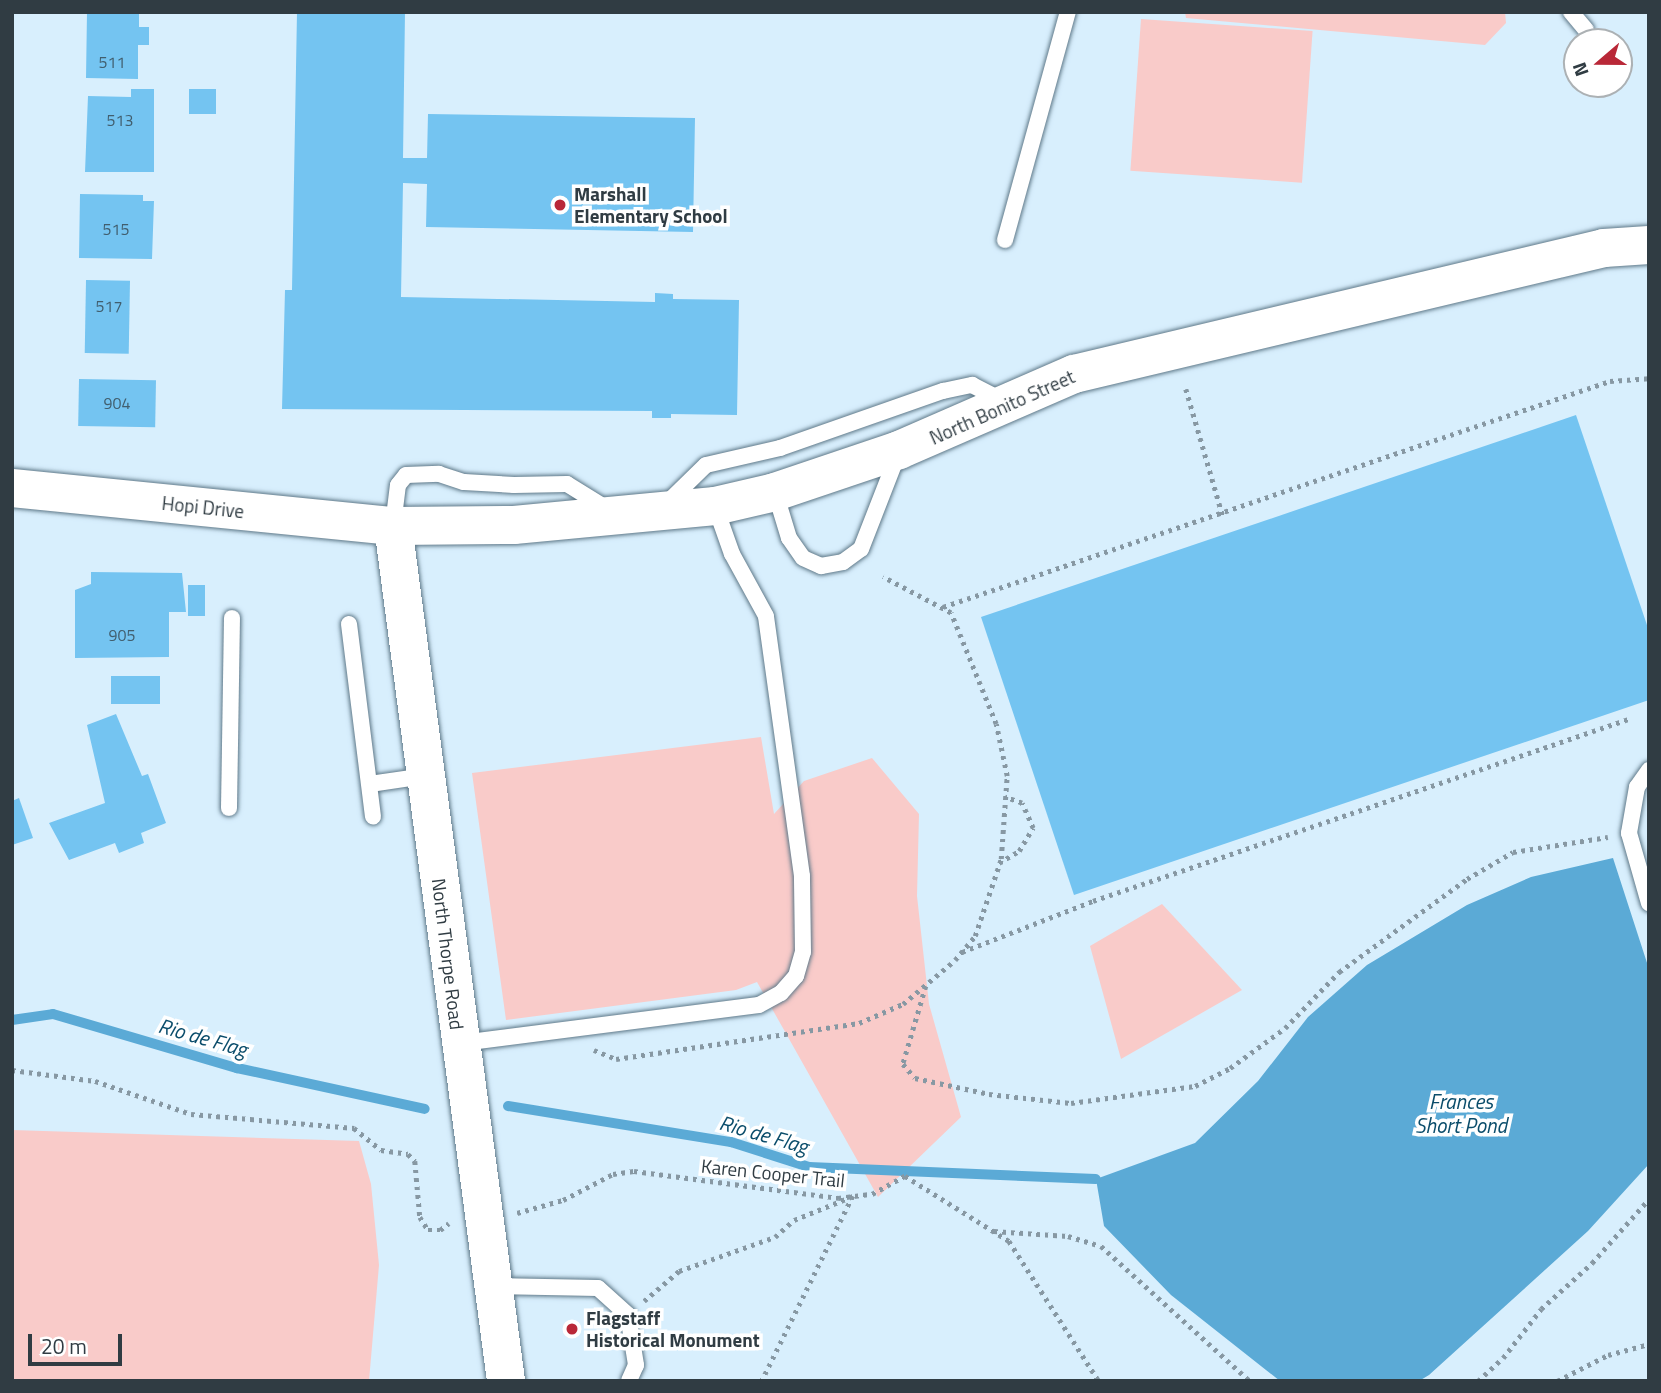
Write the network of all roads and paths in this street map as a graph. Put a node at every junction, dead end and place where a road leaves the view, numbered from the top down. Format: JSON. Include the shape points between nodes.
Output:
{"nodes":[{"id":1,"x":1068,"y":12,"type":"edge"},
{"id":2,"x":1571,"y":12,"type":"edge"},
{"id":3,"x":1584,"y":28,"type":"edge"},
{"id":4,"x":1005,"y":240,"type":"dead end"},
{"id":5,"x":1649,"y":245,"type":"edge"},
{"id":6,"x":1649,"y":378,"type":"edge"},
{"id":7,"x":1186,"y":390,"type":"dead end"},
{"id":8,"x":1007,"y":402,"type":"junction"},
{"id":9,"x":900,"y":450,"type":"junction"},
{"id":10,"x":12,"y":488,"type":"edge"},
{"id":11,"x":775,"y":492,"type":"junction"},
{"id":12,"x":715,"y":506,"type":"junction"},
{"id":13,"x":658,"y":511,"type":"junction"},
{"id":14,"x":617,"y":515,"type":"junction"},
{"id":15,"x":1223,"y":516,"type":"junction"},
{"id":16,"x":393,"y":526,"type":"junction"},
{"id":17,"x":883,"y":577,"type":"dead end"},
{"id":18,"x":943,"y":607,"type":"junction"},
{"id":19,"x":232,"y":618,"type":"dead end"},
{"id":20,"x":349,"y":624,"type":"dead end"},
{"id":21,"x":1629,"y":719,"type":"dead end"},
{"id":22,"x":1649,"y":770,"type":"edge"},
{"id":23,"x":425,"y":776,"type":"junction"},
{"id":24,"x":369,"y":784,"type":"junction"},
{"id":25,"x":1005,"y":797,"type":"junction"},
{"id":26,"x":229,"y":808,"type":"dead end"},
{"id":27,"x":373,"y":817,"type":"dead end"},
{"id":28,"x":1629,"y":833,"type":"junction"},
{"id":29,"x":999,"y":863,"type":"junction"},
{"id":30,"x":1649,"y":904,"type":"edge"},
{"id":31,"x":961,"y":953,"type":"junction"},
{"id":32,"x":926,"y":985,"type":"junction"},
{"id":33,"x":459,"y":1044,"type":"junction"},
{"id":34,"x":589,"y":1048,"type":"dead end"},
{"id":35,"x":12,"y":1070,"type":"edge"},
{"id":36,"x":853,"y":1196,"type":"junction"},
{"id":37,"x":1649,"y":1199,"type":"edge"},
{"id":38,"x":521,"y":1212,"type":"dead end"},
{"id":39,"x":451,"y":1222,"type":"dead end"},
{"id":40,"x":993,"y":1231,"type":"junction"},
{"id":41,"x":492,"y":1286,"type":"junction"},
{"id":42,"x":628,"y":1315,"type":"junction"},
{"id":43,"x":1649,"y":1344,"type":"edge"},
{"id":44,"x":506,"y":1381,"type":"edge"},
{"id":45,"x":629,"y":1381,"type":"edge"},
{"id":46,"x":762,"y":1381,"type":"edge"},
{"id":47,"x":1099,"y":1381,"type":"edge"},
{"id":48,"x":1250,"y":1381,"type":"edge"},
{"id":49,"x":1478,"y":1381,"type":"edge"},
{"id":50,"x":1557,"y":1381,"type":"edge"}],
"edges":[{"from":1,"to":4,"type":"lane"},
{"from":2,"to":3,"type":"lane"},
{"from":5,"to":8,"type":"street","name":"North Bonito Street","via":[[1604,248],[1086,371]]},
{"from":6,"to":15,"type":"path","via":[[1610,382]]},
{"from":7,"to":15,"type":"path"},
{"from":8,"to":9,"type":"street","name":"North Bonito Street"},
{"from":8,"to":13,"type":"lane","via":[[972,385],[943,391],[780,448],[706,466]]},
{"from":9,"to":11,"type":"street","name":"North Bonito Street"},
{"from":9,"to":11,"type":"lane","via":[[861,549],[843,562],[821,566],[803,558],[789,538]]},
{"from":10,"to":16,"type":"street","name":"Hopi Drive"},
{"from":11,"to":12,"type":"street","name":"North Bonito Street"},
{"from":12,"to":13,"type":"street","name":"North Bonito Street"},
{"from":12,"to":33,"type":"lane","via":[[732,554],[766,616],[802,876],[803,952],[796,976],[781,993],[759,1005]]},
{"from":13,"to":14,"type":"street","name":"North Bonito Street"},
{"from":14,"to":16,"type":"street","name":"North Bonito Street","via":[[514,525]]},
{"from":14,"to":16,"type":"lane","via":[[567,484],[514,485],[464,482],[439,474],[407,475],[398,485]]},
{"from":15,"to":18,"type":"path"},
{"from":16,"to":23,"type":"street","name":"North Thorpe Road"},
{"from":17,"to":18,"type":"path"},
{"from":18,"to":25,"type":"path","via":[[951,612],[996,724],[1007,776]]},
{"from":19,"to":26,"type":"lane"},
{"from":20,"to":24,"type":"lane"},
{"from":21,"to":31,"type":"path","via":[[1093,901]]},
{"from":22,"to":28,"type":"lane","via":[[1637,787]]},
{"from":23,"to":24,"type":"lane"},
{"from":23,"to":33,"type":"street","name":"North Thorpe Road"},
{"from":24,"to":27,"type":"lane"},
{"from":25,"to":29,"type":"path"},
{"from":25,"to":29,"type":"path","via":[[1022,803],[1033,828],[1019,851]]},
{"from":28,"to":30,"type":"lane"},
{"from":28,"to":32,"type":"path","via":[[1513,852],[1467,879],[1347,966],[1274,1036],[1230,1068],[1195,1086],[1072,1103],[989,1094],[915,1078],[903,1064]]},
{"from":29,"to":31,"type":"path","via":[[975,936]]},
{"from":31,"to":32,"type":"path"},
{"from":32,"to":34,"type":"path","via":[[878,1016],[828,1029],[616,1059]]},
{"from":33,"to":41,"type":"street","name":"North Thorpe Road"},
{"from":35,"to":39,"type":"path","via":[[95,1081],[191,1114],[354,1128],[381,1150],[408,1154],[415,1161],[420,1217],[428,1230],[440,1230]]},
{"from":36,"to":38,"type":"path","name":"Karen Cooper Trail","via":[[634,1171],[613,1174],[563,1200]]},
{"from":36,"to":40,"type":"path","name":"Karen Cooper Trail","via":[[872,1194],[905,1176]]},
{"from":36,"to":42,"type":"path","via":[[794,1220],[775,1237],[679,1271]]},
{"from":36,"to":46,"type":"path"},
{"from":37,"to":49,"type":"path"},
{"from":40,"to":47,"type":"path","name":"Karen Cooper Trail","via":[[1009,1241]]},
{"from":40,"to":48,"type":"path","via":[[1068,1236],[1101,1246]]},
{"from":41,"to":42,"type":"lane","via":[[597,1288]]},
{"from":41,"to":44,"type":"street","name":"North Thorpe Road"},
{"from":42,"to":45,"type":"lane","via":[[636,1365]]},
{"from":43,"to":50,"type":"path","via":[[1608,1355]]}]}
